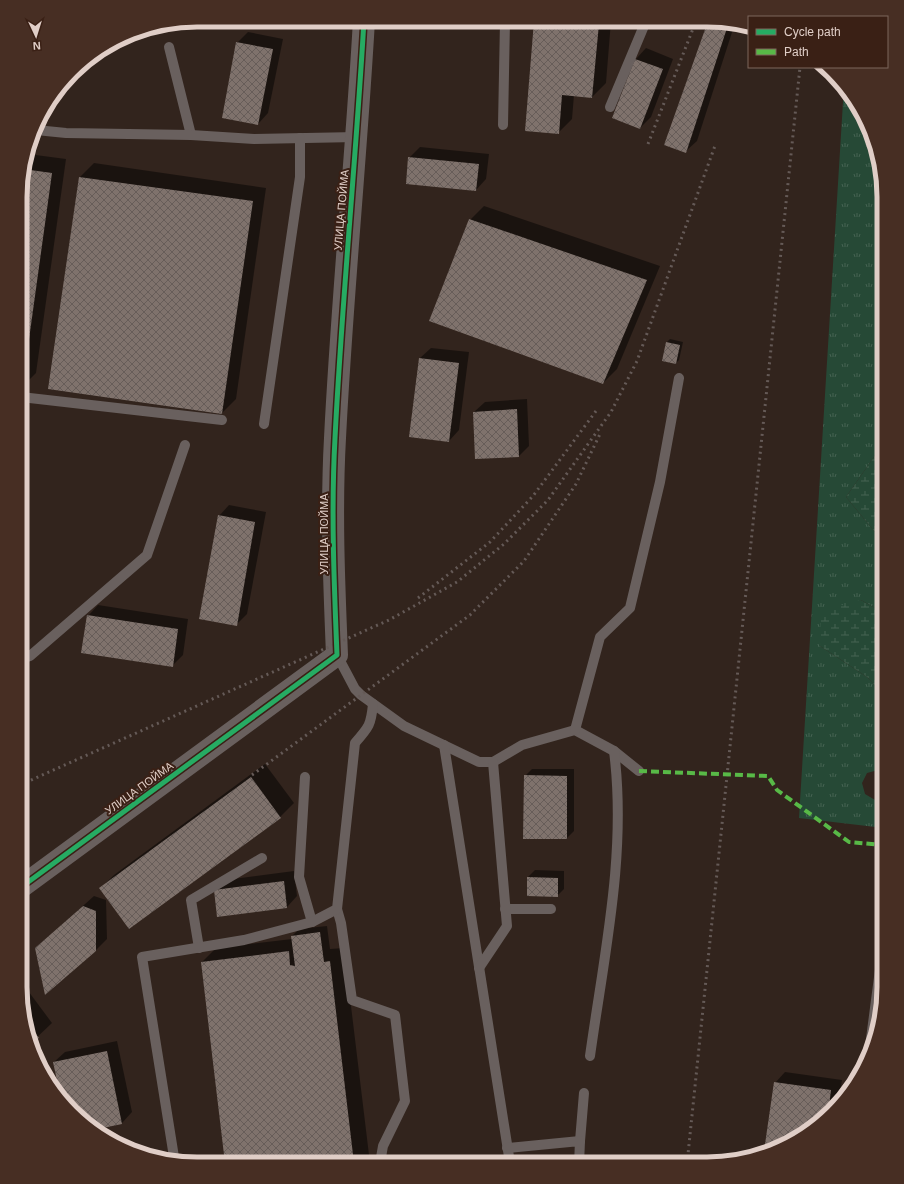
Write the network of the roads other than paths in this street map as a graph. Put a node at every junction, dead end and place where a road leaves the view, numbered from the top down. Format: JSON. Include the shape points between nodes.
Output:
{"nodes":[{"id":1,"x":364,"y":27,"type":"edge"},
{"id":2,"x":505,"y":27,"type":"edge"},
{"id":3,"x":643,"y":27,"type":"edge"},
{"id":4,"x":169,"y":47,"type":"dead end"},
{"id":5,"x":610,"y":107,"type":"dead end"},
{"id":6,"x":503,"y":125,"type":"dead end"},
{"id":7,"x":41,"y":130,"type":"edge"},
{"id":8,"x":191,"y":135,"type":"junction"},
{"id":9,"x":357,"y":137,"type":"junction"},
{"id":10,"x":300,"y":138,"type":"junction"},
{"id":11,"x":679,"y":378,"type":"dead end"},
{"id":12,"x":27,"y":398,"type":"edge"},
{"id":13,"x":222,"y":420,"type":"dead end"},
{"id":14,"x":264,"y":424,"type":"dead end"},
{"id":15,"x":186,"y":445,"type":"dead end"},
{"id":16,"x":337,"y":655,"type":"junction"},
{"id":17,"x":27,"y":657,"type":"edge"},
{"id":18,"x":373,"y":704,"type":"junction"},
{"id":19,"x":575,"y":730,"type":"junction"},
{"id":20,"x":444,"y":745,"type":"junction"},
{"id":21,"x":614,"y":751,"type":"junction"},
{"id":22,"x":494,"y":762,"type":"junction"},
{"id":23,"x":639,"y":771,"type":"dead end"},
{"id":24,"x":305,"y":778,"type":"dead end"},
{"id":25,"x":262,"y":858,"type":"dead end"},
{"id":26,"x":27,"y":883,"type":"edge"},
{"id":27,"x":337,"y":909,"type":"junction"},
{"id":28,"x":505,"y":909,"type":"junction"},
{"id":29,"x":552,"y":909,"type":"dead end"},
{"id":30,"x":312,"y":922,"type":"junction"},
{"id":31,"x":199,"y":948,"type":"junction"},
{"id":32,"x":479,"y":968,"type":"junction"},
{"id":33,"x":877,"y":993,"type":"edge"},
{"id":34,"x":873,"y":1024,"type":"edge"},
{"id":35,"x":590,"y":1056,"type":"dead end"},
{"id":36,"x":584,"y":1093,"type":"dead end"},
{"id":37,"x":580,"y":1141,"type":"junction"},
{"id":38,"x":507,"y":1148,"type":"junction"},
{"id":39,"x":174,"y":1156,"type":"edge"},
{"id":40,"x":382,"y":1157,"type":"edge"},
{"id":41,"x":509,"y":1157,"type":"edge"},
{"id":42,"x":579,"y":1157,"type":"edge"}],
"edges":[{"from":1,"to":9,"type":"street","name":"УЛИЦА ПОЙМА"},
{"from":2,"to":6,"type":"lane"},
{"from":3,"to":5,"type":"lane"},
{"from":4,"to":8,"type":"lane"},
{"from":7,"to":8,"type":"lane"},
{"from":8,"to":10,"type":"lane","via":[[254,139]]},
{"from":9,"to":10,"type":"lane"},
{"from":9,"to":16,"type":"street","name":"УЛИЦА ПОЙМА","via":[[335,438],[333,534]]},
{"from":10,"to":14,"type":"lane","via":[[300,177]]},
{"from":11,"to":19,"type":"lane","via":[[660,482],[630,608],[600,637]]},
{"from":12,"to":13,"type":"lane"},
{"from":15,"to":17,"type":"lane","via":[[147,555]]},
{"from":16,"to":18,"type":"lane","via":[[355,689]]},
{"from":16,"to":26,"type":"street","name":"УЛИЦА ПОЙМА"},
{"from":18,"to":20,"type":"lane","via":[[404,726]]},
{"from":18,"to":27,"type":"lane","via":[[371,722],[355,743]]},
{"from":19,"to":21,"type":"lane"},
{"from":19,"to":22,"type":"lane","via":[[522,745]]},
{"from":20,"to":22,"type":"lane","via":[[479,762]]},
{"from":20,"to":32,"type":"lane"},
{"from":21,"to":23,"type":"lane"},
{"from":21,"to":35,"type":"lane","via":[[618,777],[618,863]]},
{"from":22,"to":28,"type":"lane"},
{"from":24,"to":30,"type":"lane","via":[[299,877]]},
{"from":25,"to":31,"type":"lane","via":[[191,900]]},
{"from":27,"to":30,"type":"lane"},
{"from":27,"to":40,"type":"lane","via":[[352,1000],[395,1015],[405,1101],[383,1146]]},
{"from":28,"to":29,"type":"lane"},
{"from":28,"to":32,"type":"lane","via":[[507,926]]},
{"from":30,"to":31,"type":"lane","via":[[244,940]]},
{"from":31,"to":39,"type":"lane","via":[[142,957]]},
{"from":32,"to":38,"type":"lane"},
{"from":33,"to":34,"type":"lane"},
{"from":36,"to":37,"type":"lane"},
{"from":37,"to":38,"type":"lane"},
{"from":37,"to":42,"type":"lane"},
{"from":38,"to":41,"type":"lane"}]}
